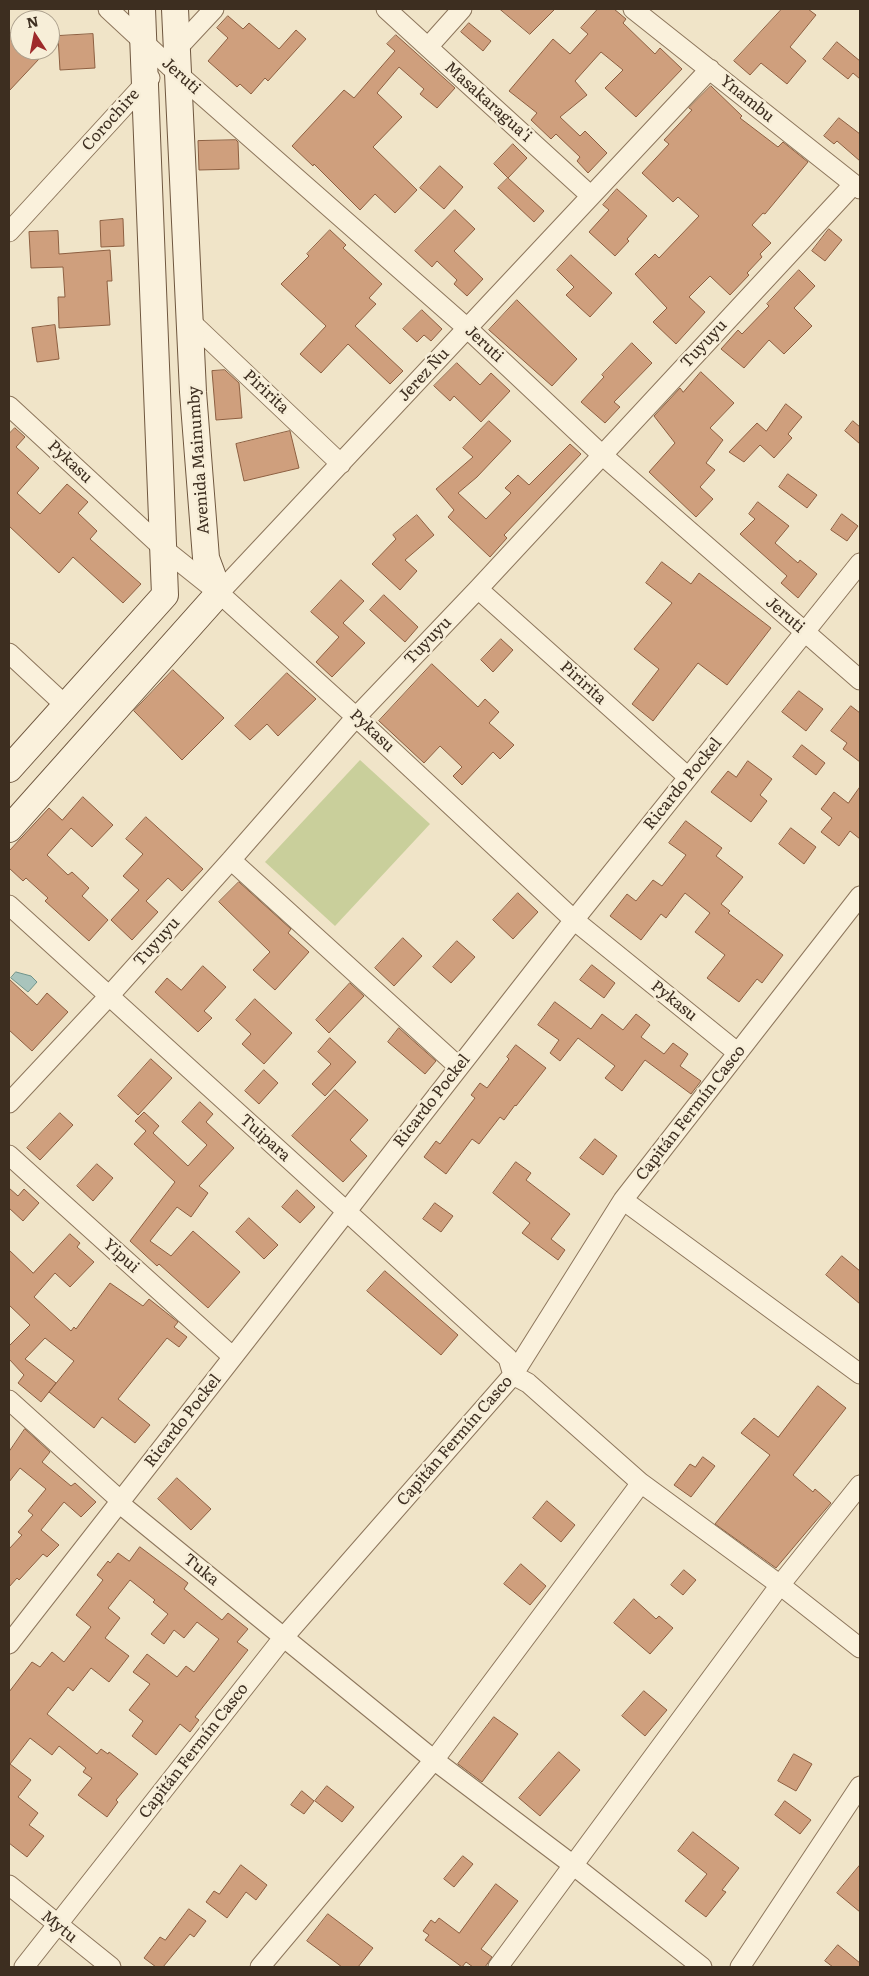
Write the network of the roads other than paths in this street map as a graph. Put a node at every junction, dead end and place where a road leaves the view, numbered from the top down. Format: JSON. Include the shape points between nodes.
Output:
{"nodes":[{"id":1,"x":108,"y":9,"type":"edge"},
{"id":2,"x":142,"y":9,"type":"edge"},
{"id":3,"x":175,"y":9,"type":"edge"},
{"id":4,"x":214,"y":9,"type":"edge"},
{"id":5,"x":386,"y":9,"type":"edge"},
{"id":6,"x":462,"y":9,"type":"edge"},
{"id":7,"x":634,"y":9,"type":"edge"},
{"id":8,"x":144,"y":42,"type":"junction"},
{"id":9,"x":428,"y":47,"type":"junction"},
{"id":10,"x":173,"y":62,"type":"junction"},
{"id":11,"x":710,"y":69,"type":"junction"},
{"id":12,"x":146,"y":82,"type":"junction"},
{"id":13,"x":857,"y":187,"type":"edge"},
{"id":14,"x":591,"y":196,"type":"junction"},
{"id":15,"x":9,"y":232,"type":"edge"},
{"id":16,"x":190,"y":321,"type":"junction"},
{"id":17,"x":467,"y":328,"type":"junction"},
{"id":18,"x":9,"y":406,"type":"edge"},
{"id":19,"x":601,"y":454,"type":"junction"},
{"id":20,"x":341,"y":464,"type":"junction"},
{"id":21,"x":164,"y":549,"type":"junction"},
{"id":22,"x":860,"y":563,"type":"edge"},
{"id":23,"x":478,"y":589,"type":"junction"},
{"id":24,"x":219,"y":593,"type":"junction"},
{"id":25,"x":806,"y":633,"type":"junction"},
{"id":26,"x":9,"y":653,"type":"edge"},
{"id":27,"x":860,"y":680,"type":"edge"},
{"id":28,"x":66,"y":706,"type":"junction"},
{"id":29,"x":356,"y":717,"type":"junction"},
{"id":30,"x":9,"y":769,"type":"edge"},
{"id":31,"x":688,"y":777,"type":"junction"},
{"id":32,"x":9,"y":829,"type":"edge"},
{"id":33,"x":231,"y":860,"type":"junction"},
{"id":34,"x":860,"y":896,"type":"edge"},
{"id":35,"x":9,"y":905,"type":"edge"},
{"id":36,"x":574,"y":920,"type":"junction"},
{"id":37,"x":109,"y":996,"type":"junction"},
{"id":38,"x":738,"y":1053,"type":"junction"},
{"id":39,"x":459,"y":1067,"type":"junction"},
{"id":40,"x":9,"y":1103,"type":"edge"},
{"id":41,"x":9,"y":1155,"type":"edge"},
{"id":42,"x":622,"y":1200,"type":"junction"},
{"id":43,"x":346,"y":1212,"type":"junction"},
{"id":44,"x":233,"y":1357,"type":"junction"},
{"id":45,"x":860,"y":1374,"type":"edge"},
{"id":46,"x":513,"y":1375,"type":"junction"},
{"id":47,"x":9,"y":1400,"type":"edge"},
{"id":48,"x":641,"y":1483,"type":"junction"},
{"id":49,"x":860,"y":1485,"type":"edge"},
{"id":50,"x":120,"y":1502,"type":"junction"},
{"id":51,"x":780,"y":1585,"type":"junction"},
{"id":52,"x":283,"y":1638,"type":"junction"},
{"id":53,"x":9,"y":1644,"type":"edge"},
{"id":54,"x":860,"y":1648,"type":"edge"},
{"id":55,"x":434,"y":1760,"type":"junction"},
{"id":56,"x":860,"y":1786,"type":"edge"},
{"id":57,"x":573,"y":1865,"type":"junction"},
{"id":58,"x":9,"y":1885,"type":"edge"},
{"id":59,"x":56,"y":1925,"type":"junction"},
{"id":60,"x":24,"y":1967,"type":"edge"},
{"id":61,"x":110,"y":1967,"type":"edge"},
{"id":62,"x":260,"y":1967,"type":"edge"},
{"id":63,"x":498,"y":1967,"type":"edge"},
{"id":64,"x":702,"y":1967,"type":"edge"},
{"id":65,"x":740,"y":1967,"type":"edge"}],
"edges":[{"from":1,"to":8,"type":"street","name":"Jeruti"},
{"from":2,"to":8,"type":"street"},
{"from":3,"to":10,"type":"street","name":"Avenida Mainumby"},
{"from":4,"to":10,"type":"street","name":"Corochire"},
{"from":5,"to":9,"type":"street","name":"Masakaragua'i"},
{"from":6,"to":9,"type":"street"},
{"from":7,"to":11,"type":"street","name":"Ynambu"},
{"from":8,"to":10,"type":"street","name":"Jeruti"},
{"from":8,"to":12,"type":"street"},
{"from":9,"to":14,"type":"street","name":"Masakaragua'i"},
{"from":10,"to":12,"type":"street","name":"Corochire"},
{"from":10,"to":16,"type":"street","name":"Avenida Mainumby"},
{"from":10,"to":17,"type":"street","name":"Jeruti"},
{"from":11,"to":13,"type":"street","name":"Ynambu"},
{"from":11,"to":14,"type":"street","name":"Jerez Ñu"},
{"from":12,"to":15,"type":"street","name":"Corochire"},
{"from":12,"to":21,"type":"street"},
{"from":13,"to":19,"type":"street","name":"Tuyuyu"},
{"from":14,"to":17,"type":"street","name":"Jerez Ñu"},
{"from":16,"to":20,"type":"street","name":"Piririta"},
{"from":16,"to":24,"type":"street","name":"Avenida Mainumby","via":[[206,558]]},
{"from":17,"to":19,"type":"street","name":"Jeruti"},
{"from":17,"to":20,"type":"street","name":"Jerez Ñu"},
{"from":18,"to":21,"type":"street","name":"Pykasu"},
{"from":19,"to":23,"type":"street","name":"Tuyuyu"},
{"from":19,"to":25,"type":"street","name":"Jeruti"},
{"from":20,"to":24,"type":"street","name":"Jerez Ñu"},
{"from":21,"to":24,"type":"street","name":"Pykasu"},
{"from":21,"to":28,"type":"street","via":[[165,595]]},
{"from":22,"to":25,"type":"street","name":"Ricardo Pockel"},
{"from":23,"to":29,"type":"street","name":"Tuyuyu"},
{"from":23,"to":31,"type":"street","name":"Piririta"},
{"from":24,"to":29,"type":"street","name":"Pykasu"},
{"from":24,"to":32,"type":"street"},
{"from":25,"to":27,"type":"street","name":"Jeruti"},
{"from":25,"to":31,"type":"street","name":"Ricardo Pockel"},
{"from":26,"to":28,"type":"street"},
{"from":28,"to":30,"type":"street"},
{"from":29,"to":33,"type":"street","name":"Tuyuyu"},
{"from":29,"to":36,"type":"street","name":"Pykasu"},
{"from":31,"to":36,"type":"street","name":"Ricardo Pockel"},
{"from":33,"to":37,"type":"street","name":"Tuyuyu"},
{"from":33,"to":39,"type":"street"},
{"from":34,"to":38,"type":"street","name":"Capitán Fermín Casco"},
{"from":35,"to":37,"type":"street","name":"Tuipara"},
{"from":36,"to":38,"type":"street","name":"Pykasu"},
{"from":36,"to":39,"type":"street","name":"Ricardo Pockel"},
{"from":37,"to":40,"type":"street","name":"Tuyuyu"},
{"from":37,"to":43,"type":"street","name":"Tuipara"},
{"from":38,"to":42,"type":"street","name":"Capitán Fermín Casco"},
{"from":39,"to":43,"type":"street","name":"Ricardo Pockel"},
{"from":41,"to":44,"type":"street","name":"Yipui"},
{"from":42,"to":45,"type":"street"},
{"from":42,"to":46,"type":"street","name":"Capitán Fermín Casco"},
{"from":43,"to":44,"type":"street","name":"Ricardo Pockel"},
{"from":43,"to":46,"type":"street","name":"Tuipara","via":[[508,1358]]},
{"from":44,"to":50,"type":"street","name":"Ricardo Pockel"},
{"from":46,"to":48,"type":"street","via":[[528,1383]]},
{"from":46,"to":52,"type":"street","name":"Capitán Fermín Casco"},
{"from":47,"to":50,"type":"street","name":"Tuka"},
{"from":48,"to":51,"type":"street"},
{"from":48,"to":55,"type":"street"},
{"from":49,"to":51,"type":"street"},
{"from":50,"to":52,"type":"street","name":"Tuka"},
{"from":50,"to":53,"type":"street","name":"Ricardo Pockel"},
{"from":51,"to":54,"type":"street"},
{"from":51,"to":57,"type":"street"},
{"from":52,"to":55,"type":"street","name":"Tuka"},
{"from":52,"to":59,"type":"street","name":"Capitán Fermín Casco"},
{"from":55,"to":57,"type":"street","name":"Tuka"},
{"from":55,"to":62,"type":"street"},
{"from":56,"to":65,"type":"street"},
{"from":57,"to":63,"type":"street"},
{"from":57,"to":64,"type":"street","name":"Tuka"},
{"from":58,"to":59,"type":"street","name":"Mytu"},
{"from":59,"to":60,"type":"street","name":"Capitán Fermín Casco"},
{"from":59,"to":61,"type":"street","name":"Mytu"}]}
